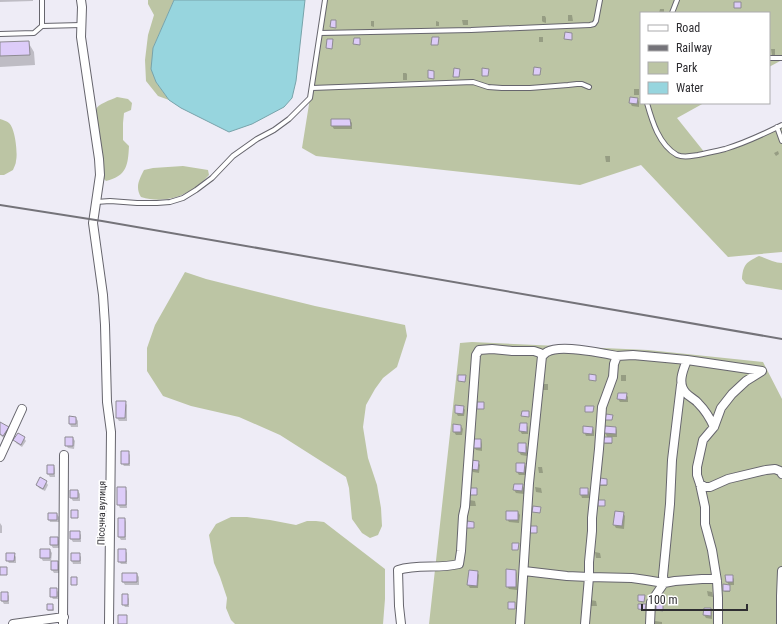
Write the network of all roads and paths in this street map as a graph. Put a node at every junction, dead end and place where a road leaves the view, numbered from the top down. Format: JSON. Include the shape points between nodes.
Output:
{"nodes":[{"id":1,"x":42,"y":0,"type":"edge"},
{"id":2,"x":81,"y":0,"type":"edge"},
{"id":3,"x":325,"y":0,"type":"edge"},
{"id":4,"x":600,"y":0,"type":"edge"},
{"id":5,"x":677,"y":0,"type":"edge"},
{"id":6,"x":672,"y":12,"type":"edge"},
{"id":7,"x":81,"y":25,"type":"junction"},
{"id":8,"x":42,"y":26,"type":"junction"},
{"id":9,"x":320,"y":33,"type":"junction"},
{"id":10,"x":0,"y":34,"type":"edge"},
{"id":11,"x":770,"y":58,"type":"edge"},
{"id":12,"x":782,"y":58,"type":"edge"},
{"id":13,"x":589,"y":87,"type":"dead end"},
{"id":14,"x":312,"y":88,"type":"junction"},
{"id":15,"x":647,"y":104,"type":"edge"},
{"id":16,"x":782,"y":125,"type":"edge"},
{"id":17,"x":777,"y":128,"type":"junction"},
{"id":18,"x":782,"y":141,"type":"edge"},
{"id":19,"x":96,"y":202,"type":"junction"},
{"id":20,"x":542,"y":356,"type":"junction"},
{"id":21,"x":617,"y":356,"type":"junction"},
{"id":22,"x":687,"y":360,"type":"junction"},
{"id":23,"x":681,"y":384,"type":"junction"},
{"id":24,"x":22,"y":409,"type":"dead end"},
{"id":25,"x":714,"y":427,"type":"junction"},
{"id":26,"x":64,"y":455,"type":"dead end"},
{"id":27,"x":0,"y":457,"type":"edge"},
{"id":28,"x":782,"y":474,"type":"edge"},
{"id":29,"x":700,"y":484,"type":"junction"},
{"id":30,"x":782,"y":570,"type":"edge"},
{"id":31,"x":524,"y":572,"type":"junction"},
{"id":32,"x":589,"y":577,"type":"junction"},
{"id":33,"x":718,"y":581,"type":"junction"},
{"id":34,"x":664,"y":583,"type":"junction"},
{"id":35,"x":64,"y":621,"type":"edge"},
{"id":36,"x":13,"y":624,"type":"edge"},
{"id":37,"x":110,"y":624,"type":"edge"},
{"id":38,"x":401,"y":624,"type":"edge"},
{"id":39,"x":520,"y":624,"type":"edge"},
{"id":40,"x":584,"y":624,"type":"edge"},
{"id":41,"x":650,"y":624,"type":"edge"},
{"id":42,"x":718,"y":624,"type":"edge"},
{"id":43,"x":781,"y":624,"type":"edge"}],
"edges":[{"from":1,"to":8,"type":"lane"},
{"from":2,"to":7,"type":"street","name":"Пісочна вулиця"},
{"from":3,"to":9,"type":"lane"},
{"from":4,"to":9,"type":"lane","via":[[596,21],[590,25]]},
{"from":5,"to":6,"type":"lane"},
{"from":7,"to":8,"type":"lane"},
{"from":7,"to":19,"type":"street","name":"Пісочна вулиця","via":[[99,159],[100,175]]},
{"from":8,"to":10,"type":"lane","via":[[34,33]]},
{"from":9,"to":14,"type":"lane"},
{"from":11,"to":12,"type":"lane"},
{"from":13,"to":14,"type":"lane","via":[[577,84],[502,88],[473,82]]},
{"from":14,"to":19,"type":"lane","via":[[310,98],[289,119],[233,156],[212,178],[183,198],[157,203],[110,200]]},
{"from":15,"to":17,"type":"lane","via":[[663,142],[678,156],[683,157],[725,149]]},
{"from":16,"to":17,"type":"lane"},
{"from":17,"to":18,"type":"lane"},
{"from":19,"to":37,"type":"street","name":"Пісочна вулиця","via":[[94,223],[105,325],[107,402],[111,432]]},
{"from":20,"to":21,"type":"street","via":[[555,349],[572,349]]},
{"from":20,"to":31,"type":"street","via":[[529,483]]},
{"from":20,"to":38,"type":"street","via":[[534,351],[492,349],[479,350],[476,355],[459,564],[398,570]]},
{"from":21,"to":22,"type":"street"},
{"from":21,"to":32,"type":"street","via":[[614,377],[602,407]]},
{"from":22,"to":23,"type":"street"},
{"from":22,"to":25,"type":"street","via":[[762,371],[732,394],[721,408]]},
{"from":23,"to":25,"type":"street","via":[[685,393],[698,403]]},
{"from":23,"to":34,"type":"street","via":[[672,460]]},
{"from":24,"to":27,"type":"street"},
{"from":25,"to":29,"type":"street","via":[[703,440],[697,467]]},
{"from":26,"to":35,"type":"street"},
{"from":28,"to":29,"type":"street","via":[[775,469],[766,470],[728,479],[710,487]]},
{"from":29,"to":33,"type":"street","via":[[705,506],[705,524]]},
{"from":30,"to":43,"type":"street"},
{"from":31,"to":32,"type":"street"},
{"from":31,"to":39,"type":"street"},
{"from":32,"to":34,"type":"street","via":[[632,578]]},
{"from":32,"to":40,"type":"street"},
{"from":33,"to":34,"type":"street","via":[[702,579]]},
{"from":33,"to":42,"type":"street"},
{"from":34,"to":41,"type":"street","via":[[651,602]]},
{"from":35,"to":36,"type":"street"}]}
